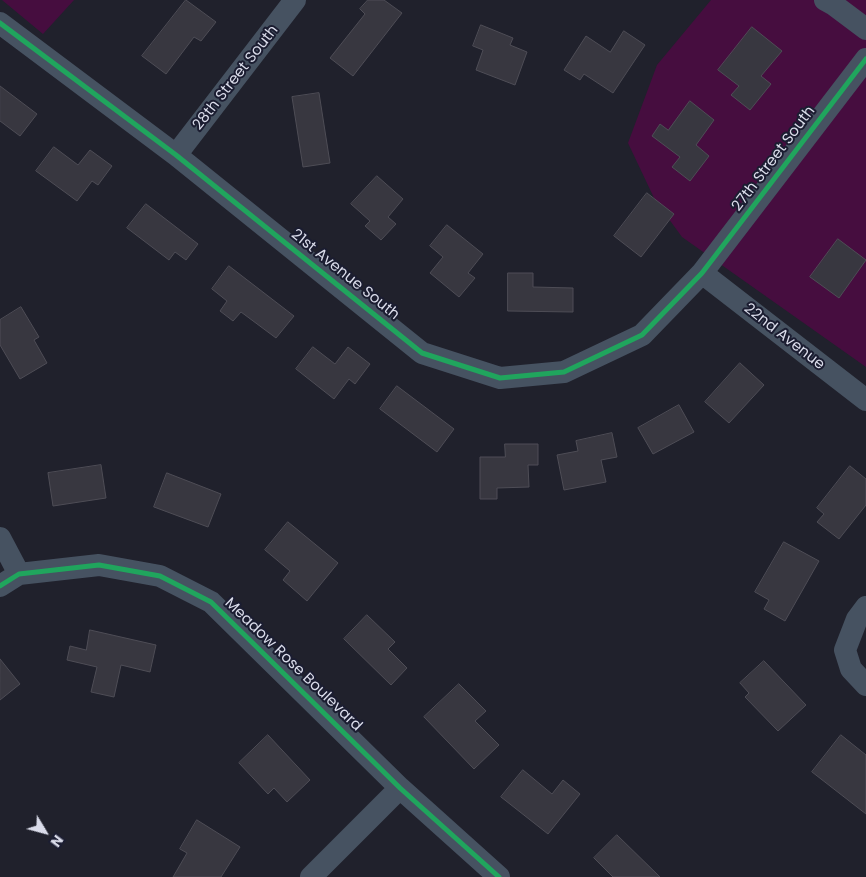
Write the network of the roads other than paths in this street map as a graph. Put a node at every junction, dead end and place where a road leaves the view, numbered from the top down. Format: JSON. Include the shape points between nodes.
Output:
{"nodes":[{"id":1,"x":296,"y":0,"type":"edge"},
{"id":2,"x":825,"y":0,"type":"edge"},
{"id":3,"x":0,"y":23,"type":"edge"},
{"id":4,"x":866,"y":29,"type":"edge"},
{"id":5,"x":866,"y":59,"type":"edge"},
{"id":6,"x":176,"y":155,"type":"junction"},
{"id":7,"x":702,"y":274,"type":"junction"},
{"id":8,"x":866,"y":400,"type":"edge"},
{"id":9,"x":0,"y":538,"type":"edge"},
{"id":10,"x":19,"y":574,"type":"junction"},
{"id":11,"x":0,"y":586,"type":"edge"},
{"id":12,"x":866,"y":607,"type":"edge"},
{"id":13,"x":866,"y":685,"type":"edge"},
{"id":14,"x":400,"y":788,"type":"junction"},
{"id":15,"x":311,"y":877,"type":"edge"},
{"id":16,"x":498,"y":877,"type":"edge"}],
"edges":[{"from":1,"to":6,"type":"street","name":"28th Street South"},
{"from":2,"to":4,"type":"street"},
{"from":3,"to":6,"type":"street","name":"21st Avenue South"},
{"from":5,"to":7,"type":"street","name":"27th Street South"},
{"from":6,"to":7,"type":"street","name":"21st Avenue South","via":[[422,352],[500,378],[564,372],[642,335]]},
{"from":7,"to":8,"type":"street","name":"22nd Avenue"},
{"from":9,"to":10,"type":"street"},
{"from":10,"to":11,"type":"street","name":"Meadow Rose Boulevard"},
{"from":10,"to":14,"type":"street","name":"Meadow Rose Boulevard","via":[[99,565],[160,576],[211,602]]},
{"from":12,"to":13,"type":"street","via":[[845,650],[851,669]]},
{"from":14,"to":15,"type":"street"},
{"from":14,"to":16,"type":"street","name":"Meadow Rose Boulevard"}]}
